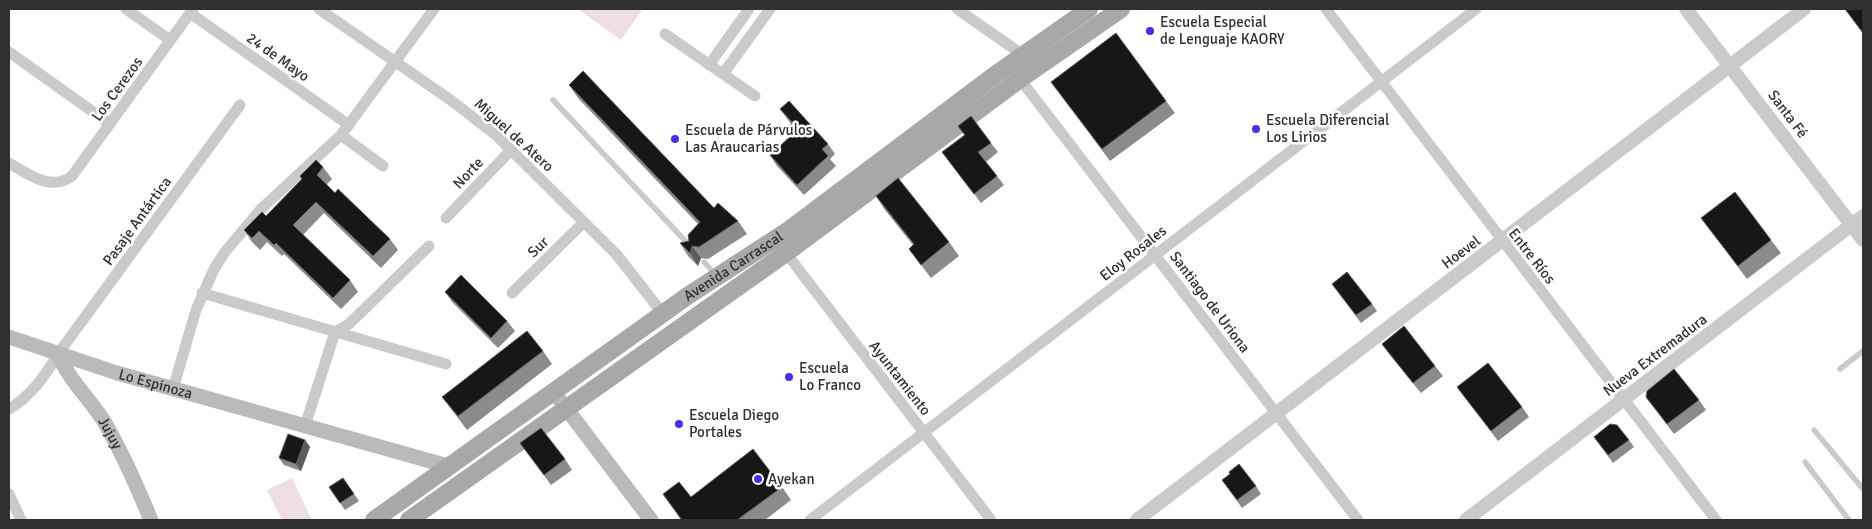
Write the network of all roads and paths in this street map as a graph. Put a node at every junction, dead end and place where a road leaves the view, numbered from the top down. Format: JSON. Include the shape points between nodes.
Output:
{"nodes":[{"id":1,"x":126,"y":9,"type":"edge"},
{"id":2,"x":319,"y":9,"type":"edge"},
{"id":3,"x":434,"y":9,"type":"edge"},
{"id":4,"x":750,"y":9,"type":"edge"},
{"id":5,"x":957,"y":9,"type":"edge"},
{"id":6,"x":1089,"y":9,"type":"edge"},
{"id":7,"x":1121,"y":9,"type":"edge"},
{"id":8,"x":1326,"y":9,"type":"edge"},
{"id":9,"x":1476,"y":9,"type":"edge"},
{"id":10,"x":1686,"y":9,"type":"edge"},
{"id":11,"x":1804,"y":9,"type":"edge"},
{"id":12,"x":191,"y":11,"type":"edge"},
{"id":13,"x":767,"y":13,"type":"edge"},
{"id":14,"x":665,"y":34,"type":"dead end"},
{"id":15,"x":170,"y":40,"type":"junction"},
{"id":16,"x":9,"y":52,"type":"edge"},
{"id":17,"x":1023,"y":55,"type":"junction"},
{"id":18,"x":395,"y":62,"type":"junction"},
{"id":19,"x":709,"y":65,"type":"junction"},
{"id":20,"x":1730,"y":65,"type":"junction"},
{"id":21,"x":723,"y":74,"type":"junction"},
{"id":22,"x":1020,"y":79,"type":"junction"},
{"id":23,"x":1380,"y":82,"type":"junction"},
{"id":24,"x":755,"y":96,"type":"dead end"},
{"id":25,"x":553,"y":100,"type":"dead end"},
{"id":26,"x":240,"y":105,"type":"dead end"},
{"id":27,"x":110,"y":124,"type":"junction"},
{"id":28,"x":349,"y":125,"type":"junction"},
{"id":29,"x":341,"y":135,"type":"junction"},
{"id":30,"x":512,"y":150,"type":"junction"},
{"id":31,"x":9,"y":164,"type":"edge"},
{"id":32,"x":383,"y":166,"type":"dead end"},
{"id":33,"x":1863,"y":216,"type":"edge"},
{"id":34,"x":446,"y":218,"type":"dead end"},
{"id":35,"x":584,"y":222,"type":"junction"},
{"id":36,"x":1852,"y":225,"type":"junction"},
{"id":37,"x":1863,"y":240,"type":"edge"},
{"id":38,"x":1502,"y":241,"type":"junction"},
{"id":39,"x":429,"y":246,"type":"dead end"},
{"id":40,"x":694,"y":251,"type":"edge"},
{"id":41,"x":786,"y":253,"type":"junction"},
{"id":42,"x":1155,"y":255,"type":"junction"},
{"id":43,"x":704,"y":262,"type":"dead end"},
{"id":44,"x":719,"y":278,"type":"junction"},
{"id":45,"x":202,"y":293,"type":"junction"},
{"id":46,"x":512,"y":293,"type":"dead end"},
{"id":47,"x":663,"y":314,"type":"junction"},
{"id":48,"x":335,"y":332,"type":"junction"},
{"id":49,"x":9,"y":337,"type":"edge"},
{"id":50,"x":1863,"y":351,"type":"edge"},
{"id":51,"x":58,"y":354,"type":"junction"},
{"id":52,"x":446,"y":364,"type":"dead end"},
{"id":53,"x":1840,"y":369,"type":"dead end"},
{"id":54,"x":173,"y":389,"type":"junction"},
{"id":55,"x":553,"y":390,"type":"junction"},
{"id":56,"x":1624,"y":400,"type":"junction"},
{"id":57,"x":565,"y":407,"type":"junction"},
{"id":58,"x":9,"y":409,"type":"edge"},
{"id":59,"x":1276,"y":414,"type":"junction"},
{"id":60,"x":305,"y":426,"type":"junction"},
{"id":61,"x":1814,"y":430,"type":"dead end"},
{"id":62,"x":924,"y":433,"type":"junction"},
{"id":63,"x":1805,"y":462,"type":"dead end"},
{"id":64,"x":448,"y":466,"type":"junction"},
{"id":65,"x":1863,"y":490,"type":"edge"},
{"id":66,"x":9,"y":494,"type":"edge"},
{"id":67,"x":21,"y":520,"type":"edge"},
{"id":68,"x":151,"y":520,"type":"edge"},
{"id":69,"x":374,"y":520,"type":"edge"},
{"id":70,"x":409,"y":520,"type":"edge"},
{"id":71,"x":651,"y":520,"type":"edge"},
{"id":72,"x":810,"y":520,"type":"edge"},
{"id":73,"x":991,"y":520,"type":"edge"},
{"id":74,"x":1137,"y":520,"type":"edge"},
{"id":75,"x":1358,"y":520,"type":"edge"},
{"id":76,"x":1466,"y":520,"type":"edge"},
{"id":77,"x":1716,"y":520,"type":"edge"},
{"id":78,"x":1849,"y":520,"type":"edge"}],
"edges":[{"from":1,"to":15,"type":"street"},
{"from":2,"to":18,"type":"street","name":"Miguel de Atero"},
{"from":3,"to":18,"type":"street"},
{"from":4,"to":13,"type":"street"},
{"from":4,"to":19,"type":"street"},
{"from":5,"to":17,"type":"street"},
{"from":6,"to":17,"type":"main road","name":"Avenida Carrascal"},
{"from":7,"to":22,"type":"main road","name":"Avenida Carrascal"},
{"from":8,"to":23,"type":"street","name":"Entre Ríos"},
{"from":9,"to":23,"type":"street","name":"Eloy Rosales"},
{"from":10,"to":20,"type":"street","name":"Santa Fé"},
{"from":11,"to":20,"type":"street","name":"Hoevel"},
{"from":12,"to":15,"type":"street","name":"Los Cerezos"},
{"from":12,"to":28,"type":"street","name":"24 de Mayo"},
{"from":13,"to":21,"type":"street"},
{"from":14,"to":19,"type":"street"},
{"from":15,"to":27,"type":"street","name":"Los Cerezos"},
{"from":16,"to":27,"type":"street"},
{"from":17,"to":44,"type":"main road","name":"Avenida Carrascal","via":[[818,209]]},
{"from":18,"to":28,"type":"street"},
{"from":18,"to":30,"type":"street","name":"Miguel de Atero","via":[[467,112]]},
{"from":19,"to":21,"type":"street"},
{"from":20,"to":36,"type":"street","name":"Santa Fé"},
{"from":20,"to":38,"type":"street","name":"Hoevel"},
{"from":21,"to":24,"type":"street"},
{"from":22,"to":41,"type":"main road","name":"Avenida Carrascal"},
{"from":22,"to":42,"type":"street","name":"Santiago de Uriona"},
{"from":23,"to":38,"type":"street","name":"Entre Ríos"},
{"from":23,"to":42,"type":"street","name":"Eloy Rosales"},
{"from":25,"to":40,"type":"lane"},
{"from":26,"to":51,"type":"street","name":"Pasaje Antártica"},
{"from":27,"to":31,"type":"street","name":"Los Cerezos","via":[[75,172],[62,182],[42,181]]},
{"from":28,"to":29,"type":"street"},
{"from":29,"to":32,"type":"street"},
{"from":29,"to":45,"type":"street","via":[[249,222],[225,252]]},
{"from":30,"to":34,"type":"street","name":"Norte"},
{"from":30,"to":35,"type":"street","name":"Miguel de Atero"},
{"from":33,"to":36,"type":"street","name":"Nueva Extremadura"},
{"from":35,"to":46,"type":"street","name":"Sur"},
{"from":35,"to":47,"type":"street","name":"Miguel de Atero","via":[[630,270]]},
{"from":36,"to":37,"type":"street","name":"Santa Fé"},
{"from":36,"to":56,"type":"street","name":"Nueva Extremadura"},
{"from":38,"to":56,"type":"street","name":"Entre Ríos"},
{"from":38,"to":59,"type":"street","name":"Hoevel"},
{"from":39,"to":48,"type":"street","via":[[349,324]]},
{"from":41,"to":57,"type":"main road","name":"Avenida Carrascal"},
{"from":41,"to":62,"type":"street","name":"Ayuntamiento"},
{"from":42,"to":59,"type":"street","name":"Santiago de Uriona"},
{"from":42,"to":62,"type":"street","name":"Eloy Rosales"},
{"from":43,"to":44,"type":"lane"},
{"from":44,"to":47,"type":"main road","name":"Avenida Carrascal"},
{"from":45,"to":48,"type":"street"},
{"from":45,"to":54,"type":"street"},
{"from":47,"to":55,"type":"main road","name":"Avenida Carrascal"},
{"from":48,"to":52,"type":"street"},
{"from":48,"to":60,"type":"street"},
{"from":49,"to":51,"type":"main road","name":"Lo Espinoza"},
{"from":50,"to":53,"type":"lane"},
{"from":51,"to":54,"type":"main road","name":"Lo Espinoza"},
{"from":51,"to":58,"type":"street","name":"Pasaje Antártica","via":[[34,389]]},
{"from":51,"to":68,"type":"main road","name":"Jujuy","via":[[68,375],[113,438]]},
{"from":54,"to":60,"type":"main road","name":"Lo Espinoza"},
{"from":55,"to":57,"type":"main road"},
{"from":55,"to":64,"type":"main road","name":"Avenida Carrascal"},
{"from":56,"to":76,"type":"street","name":"Nueva Extremadura"},
{"from":56,"to":77,"type":"street","name":"Entre Ríos"},
{"from":57,"to":70,"type":"main road","name":"Avenida Carrascal"},
{"from":57,"to":71,"type":"main road"},
{"from":59,"to":74,"type":"street","name":"Hoevel"},
{"from":59,"to":75,"type":"street","name":"Santiago de Uriona"},
{"from":60,"to":64,"type":"main road","name":"Lo Espinoza"},
{"from":61,"to":65,"type":"lane"},
{"from":62,"to":72,"type":"street","name":"Eloy Rosales"},
{"from":62,"to":73,"type":"street","name":"Ayuntamiento"},
{"from":63,"to":78,"type":"lane"},
{"from":64,"to":69,"type":"main road","name":"Avenida Carrascal"},
{"from":66,"to":67,"type":"street"}]}
